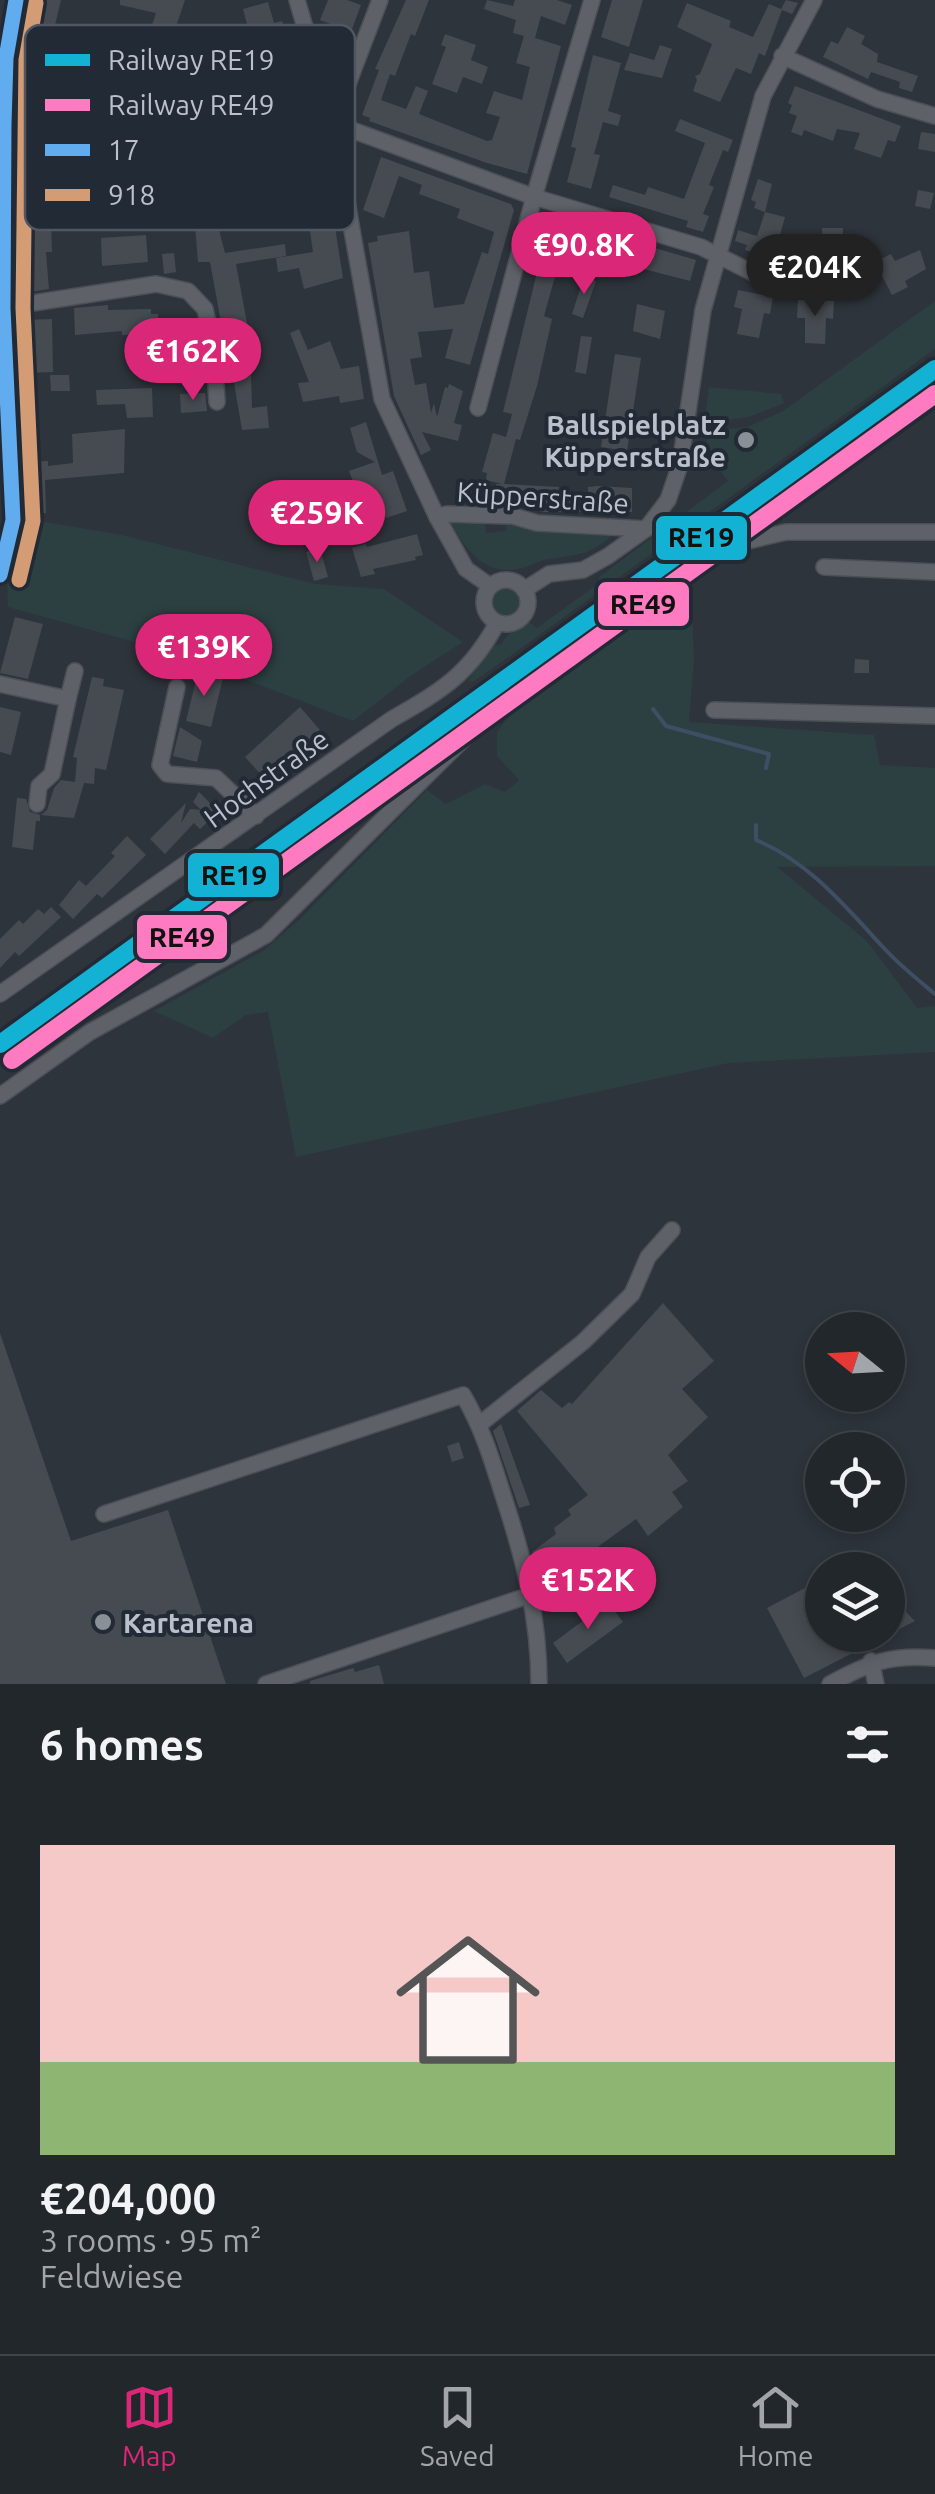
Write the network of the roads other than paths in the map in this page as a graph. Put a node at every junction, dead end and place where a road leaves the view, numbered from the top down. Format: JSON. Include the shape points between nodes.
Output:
{"nodes":[{"id":1,"x":16,"y":0,"type":"edge"},
{"id":2,"x":297,"y":0,"type":"edge"},
{"id":3,"x":380,"y":0,"type":"edge"},
{"id":4,"x":814,"y":0,"type":"edge"},
{"id":5,"x":590,"y":1,"type":"edge"},
{"id":6,"x":304,"y":25,"type":"edge"},
{"id":7,"x":782,"y":56,"type":"junction"},
{"id":8,"x":355,"y":65,"type":"edge"},
{"id":9,"x":2,"y":85,"type":"edge"},
{"id":10,"x":935,"y":116,"type":"edge"},
{"id":11,"x":4,"y":124,"type":"junction"},
{"id":12,"x":25,"y":124,"type":"edge"},
{"id":13,"x":355,"y":131,"type":"edge"},
{"id":14,"x":534,"y":196,"type":"junction"},
{"id":15,"x":352,"y":230,"type":"edge"},
{"id":16,"x":717,"y":255,"type":"junction"},
{"id":17,"x":862,"y":286,"type":"dead end"},
{"id":18,"x":1,"y":308,"type":"edge"},
{"id":19,"x":216,"y":402,"type":"dead end"},
{"id":20,"x":478,"y":408,"type":"dead end"},
{"id":21,"x":436,"y":517,"type":"junction"},
{"id":22,"x":646,"y":529,"type":"junction"},
{"id":23,"x":935,"y":532,"type":"edge"},
{"id":24,"x":824,"y":566,"type":"dead end"},
{"id":25,"x":935,"y":572,"type":"edge"},
{"id":26,"x":0,"y":574,"type":"edge"},
{"id":27,"x":490,"y":586,"type":"junction"},
{"id":28,"x":524,"y":590,"type":"junction"},
{"id":29,"x":497,"y":622,"type":"junction"},
{"id":30,"x":75,"y":672,"type":"dead end"},
{"id":31,"x":0,"y":684,"type":"edge"},
{"id":32,"x":177,"y":687,"type":"dead end"},
{"id":33,"x":68,"y":699,"type":"junction"},
{"id":34,"x":714,"y":710,"type":"dead end"},
{"id":35,"x":935,"y":716,"type":"edge"},
{"id":36,"x":37,"y":804,"type":"dead end"},
{"id":37,"x":256,"y":816,"type":"junction"},
{"id":38,"x":0,"y":994,"type":"edge"},
{"id":39,"x":0,"y":1096,"type":"edge"},
{"id":40,"x":672,"y":1230,"type":"dead end"},
{"id":41,"x":480,"y":1424,"type":"junction"},
{"id":42,"x":104,"y":1514,"type":"dead end"},
{"id":43,"x":533,"y":1594,"type":"junction"},
{"id":44,"x":935,"y":1658,"type":"edge"},
{"id":45,"x":871,"y":1661,"type":"junction"},
{"id":46,"x":266,"y":1684,"type":"edge"},
{"id":47,"x":538,"y":1684,"type":"edge"},
{"id":48,"x":830,"y":1684,"type":"edge"},
{"id":49,"x":876,"y":1684,"type":"edge"}],
"edges":[{"from":1,"to":9,"type":"street"},
{"from":2,"to":6,"type":"street"},
{"from":3,"to":8,"type":"street"},
{"from":4,"to":7,"type":"street","name":"Küpperstraße"},
{"from":5,"to":14,"type":"street"},
{"from":7,"to":10,"type":"street","via":[[877,99]]},
{"from":7,"to":16,"type":"street","name":"Küpperstraße","via":[[763,96]]},
{"from":9,"to":11,"type":"street"},
{"from":11,"to":12,"type":"street"},
{"from":11,"to":18,"type":"street"},
{"from":13,"to":14,"type":"street"},
{"from":14,"to":16,"type":"street"},
{"from":14,"to":20,"type":"street"},
{"from":15,"to":21,"type":"street","via":[[382,399]]},
{"from":16,"to":17,"type":"street","via":[[759,276]]},
{"from":16,"to":22,"type":"street","name":"Küpperstraße","via":[[676,483]]},
{"from":18,"to":19,"type":"street","via":[[156,284],[188,291],[205,310]]},
{"from":18,"to":26,"type":"street","via":[[13,520]]},
{"from":21,"to":22,"type":"street","name":"Küpperstraße","via":[[513,516]]},
{"from":21,"to":27,"type":"street","via":[[466,569]]},
{"from":22,"to":28,"type":"street","name":"Küpperstraße","via":[[583,570],[548,574]]},
{"from":23,"to":39,"type":"street","via":[[774,534],[706,562],[496,707],[266,935],[90,1032]]},
{"from":24,"to":25,"type":"street"},
{"from":27,"to":28,"type":"street","name":"Küpperstraße","via":[[506,580]]},
{"from":27,"to":29,"type":"street","via":[[484,602]]},
{"from":28,"to":29,"type":"street","via":[[528,602],[521,618]]},
{"from":29,"to":37,"type":"street","name":"Hochstraße","via":[[474,661],[447,688],[392,718]]},
{"from":30,"to":33,"type":"street"},
{"from":31,"to":33,"type":"street"},
{"from":32,"to":37,"type":"street","via":[[160,764],[167,774],[216,778]]},
{"from":33,"to":36,"type":"street","via":[[52,774],[39,786]]},
{"from":34,"to":35,"type":"street"},
{"from":37,"to":38,"type":"street","name":"Hochstraße"},
{"from":40,"to":41,"type":"street","via":[[648,1258],[632,1294]]},
{"from":41,"to":42,"type":"street","via":[[463,1395]]},
{"from":41,"to":43,"type":"street"},
{"from":43,"to":46,"type":"street"},
{"from":43,"to":47,"type":"street"},
{"from":44,"to":45,"type":"street"},
{"from":45,"to":48,"type":"street"},
{"from":45,"to":49,"type":"street"}]}
